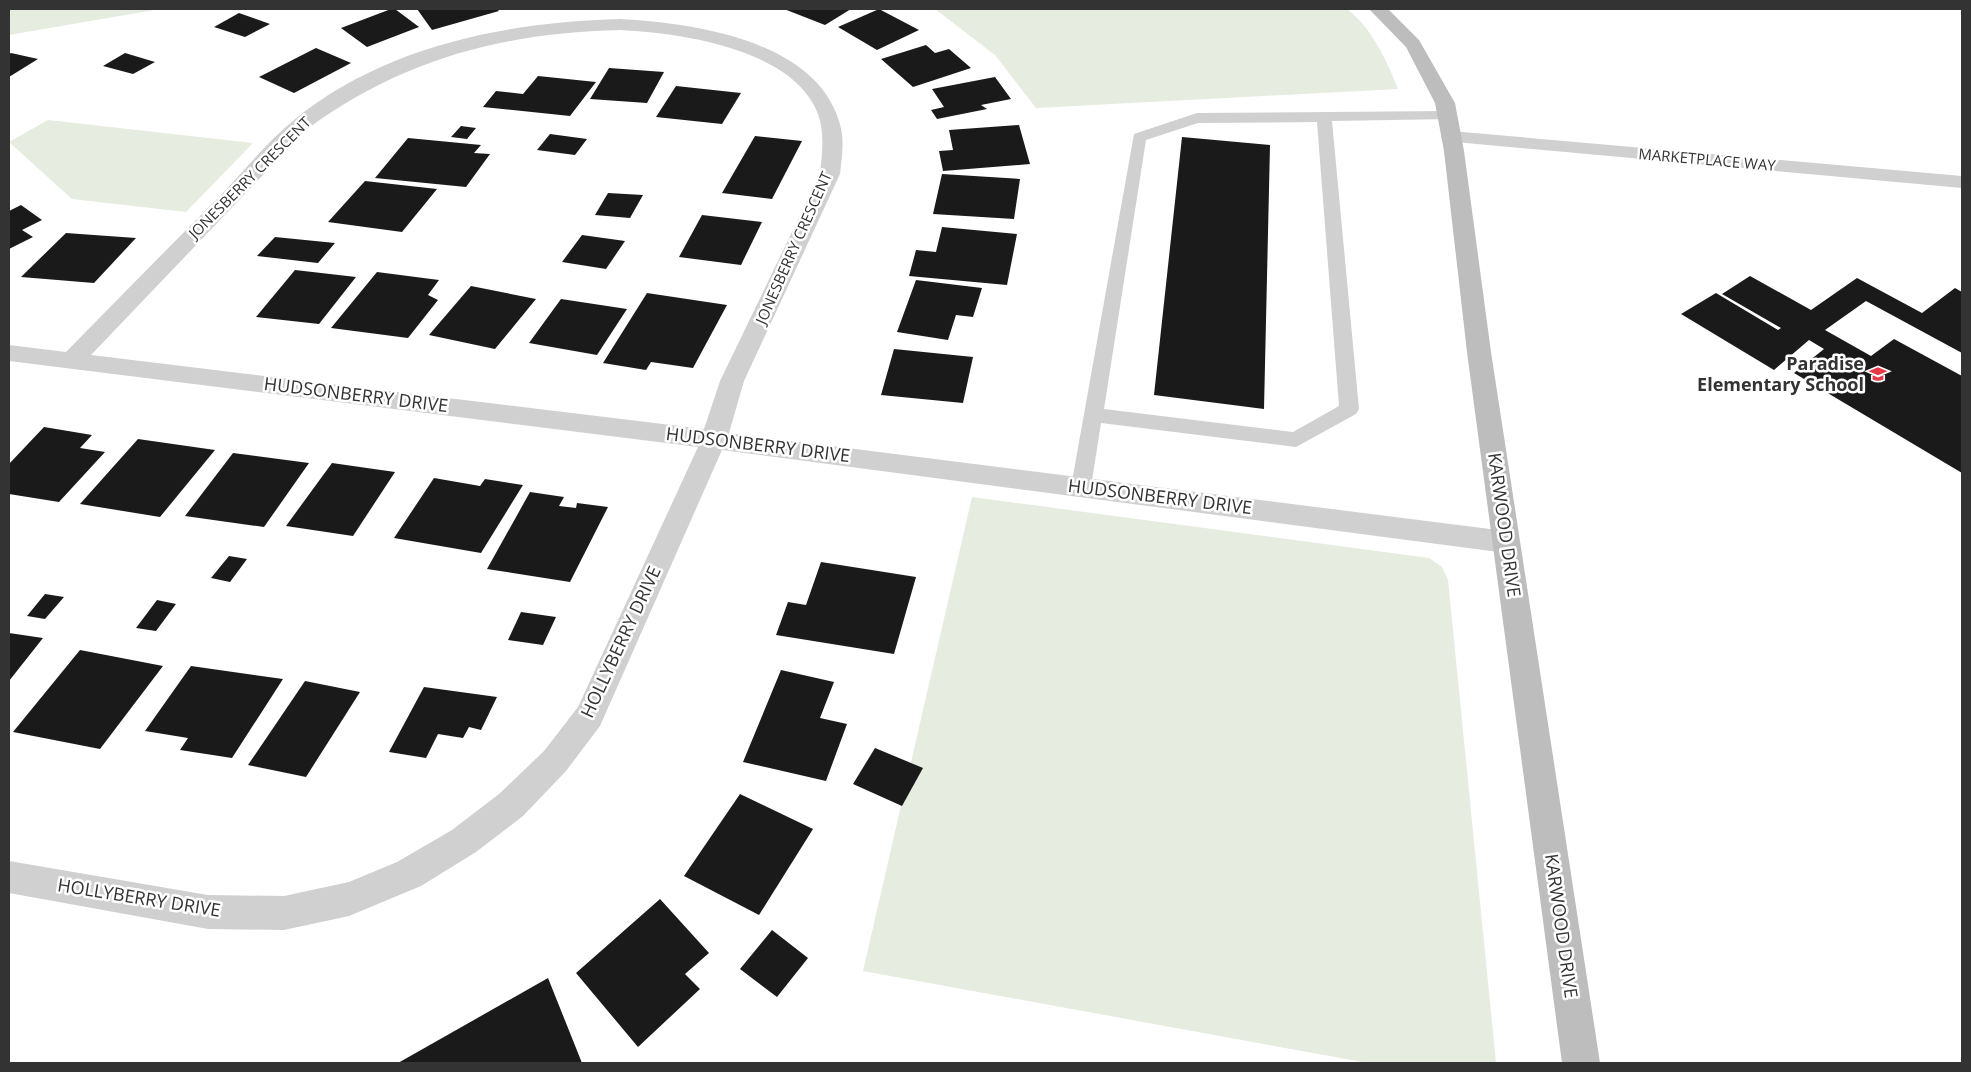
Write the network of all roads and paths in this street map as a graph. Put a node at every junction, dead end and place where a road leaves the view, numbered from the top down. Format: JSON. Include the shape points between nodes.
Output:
{"nodes":[{"id":1,"x":1378,"y":9,"type":"edge"},
{"id":2,"x":1324,"y":116,"type":"junction"},
{"id":3,"x":1449,"y":126,"type":"junction"},
{"id":4,"x":1962,"y":182,"type":"edge"},
{"id":5,"x":9,"y":353,"type":"edge"},
{"id":6,"x":73,"y":359,"type":"junction"},
{"id":7,"x":1093,"y":415,"type":"junction"},
{"id":8,"x":714,"y":440,"type":"junction"},
{"id":9,"x":1081,"y":487,"type":"junction"},
{"id":10,"x":1506,"y":542,"type":"junction"},
{"id":11,"x":9,"y":877,"type":"edge"},
{"id":12,"x":1581,"y":1063,"type":"edge"}],
"edges":[{"from":1,"to":3,"type":"main road","name":"KARWOOD DRIVE","via":[[1414,44],[1445,103]]},
{"from":2,"to":3,"type":"lane"},
{"from":2,"to":7,"type":"lane","via":[[1197,118],[1139,137]]},
{"from":2,"to":7,"type":"lane","via":[[1349,409],[1296,440]]},
{"from":3,"to":4,"type":"street","name":"MARKETPLACE WAY"},
{"from":3,"to":10,"type":"main road","name":"KARWOOD DRIVE"},
{"from":5,"to":6,"type":"street","name":"HUDSONBERRY DRIVE"},
{"from":6,"to":8,"type":"street","name":"HUDSONBERRY DRIVE"},
{"from":6,"to":8,"type":"street","name":"JONESBERRY CRESCENT","via":[[276,148],[331,101],[408,64],[455,47],[504,36],[593,26],[663,27],[735,42],[797,74],[818,96],[830,121],[834,147],[830,174],[732,381]]},
{"from":7,"to":9,"type":"lane"},
{"from":8,"to":9,"type":"street","name":"HUDSONBERRY DRIVE"},
{"from":8,"to":11,"type":"street","name":"HOLLYBERRY DRIVE","via":[[589,716],[555,761],[511,805],[464,841],[410,874],[349,899],[284,912],[208,912]]},
{"from":9,"to":10,"type":"street","name":"HUDSONBERRY DRIVE"},
{"from":10,"to":12,"type":"main road","name":"KARWOOD DRIVE"}]}
